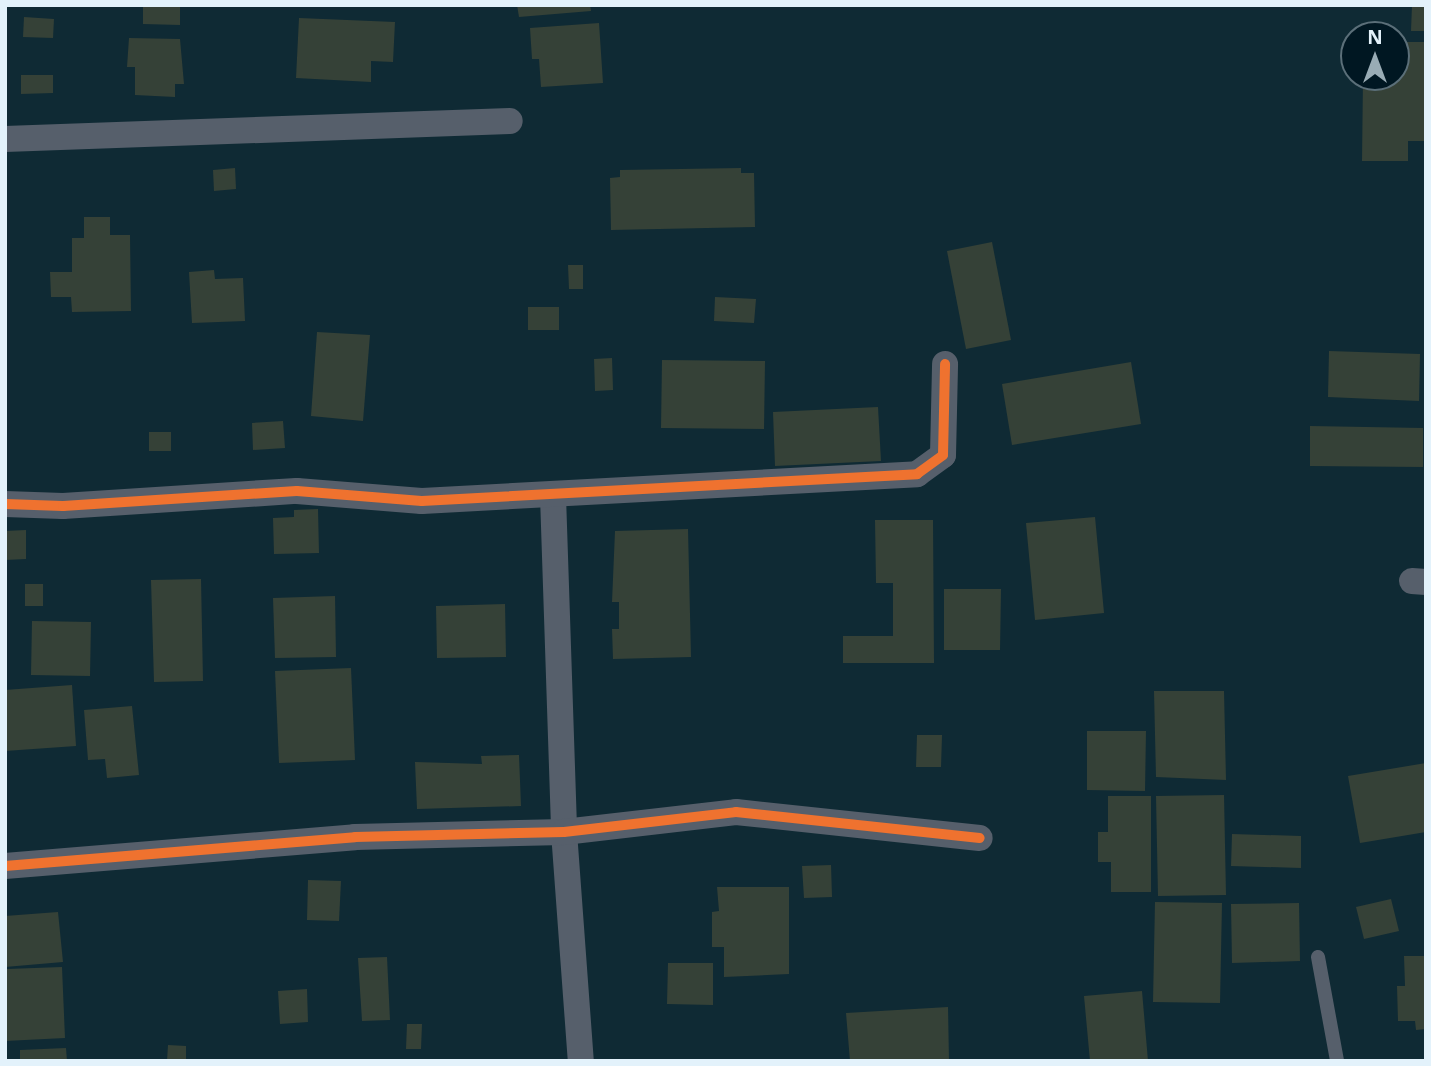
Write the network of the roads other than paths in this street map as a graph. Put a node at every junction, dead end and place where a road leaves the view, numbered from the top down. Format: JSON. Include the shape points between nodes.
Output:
{"nodes":[{"id":1,"x":510,"y":121,"type":"dead end"},
{"id":2,"x":5,"y":139,"type":"edge"},
{"id":3,"x":946,"y":364,"type":"dead end"},
{"id":4,"x":553,"y":496,"type":"junction"},
{"id":5,"x":5,"y":504,"type":"edge"},
{"id":6,"x":564,"y":832,"type":"junction"},
{"id":7,"x":979,"y":838,"type":"dead end"},
{"id":8,"x":5,"y":866,"type":"edge"},
{"id":9,"x":1318,"y":957,"type":"dead end"},
{"id":10,"x":581,"y":1061,"type":"edge"},
{"id":11,"x":1337,"y":1061,"type":"edge"}],
"edges":[{"from":1,"to":2,"type":"street"},
{"from":3,"to":4,"type":"street","via":[[943,455],[917,474]]},
{"from":4,"to":5,"type":"street","via":[[422,501],[297,491],[63,506]]},
{"from":4,"to":6,"type":"street"},
{"from":6,"to":7,"type":"street","via":[[736,812]]},
{"from":6,"to":8,"type":"street","via":[[355,837]]},
{"from":6,"to":10,"type":"street"},
{"from":9,"to":11,"type":"lane"}]}
